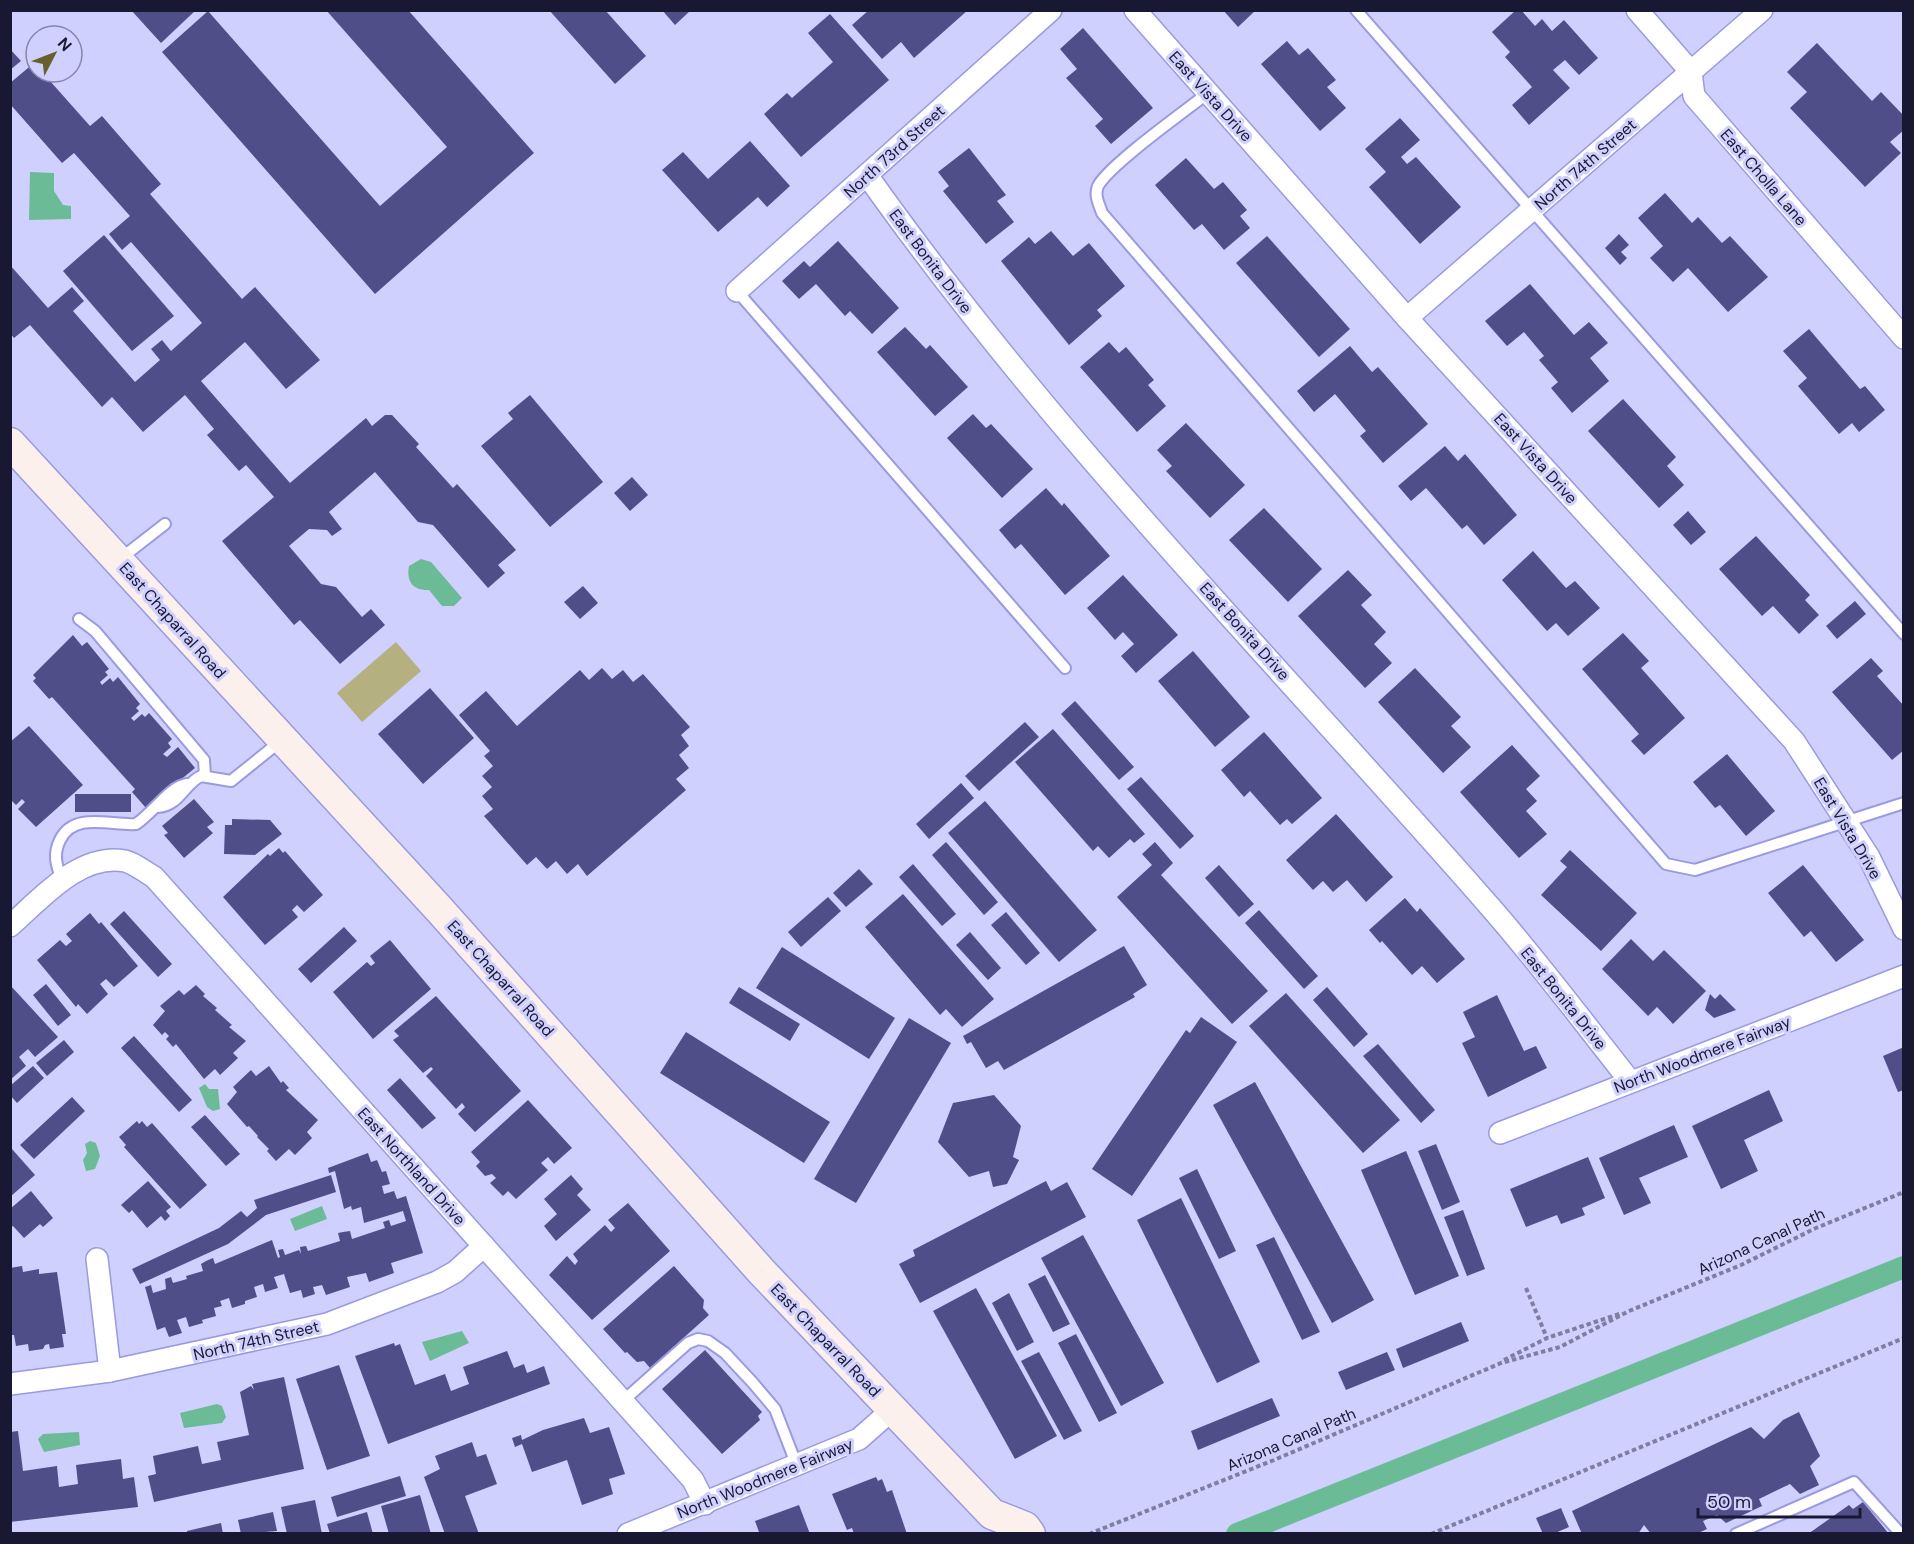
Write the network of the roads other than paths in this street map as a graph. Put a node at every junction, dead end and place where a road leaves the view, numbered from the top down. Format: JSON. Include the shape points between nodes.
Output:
{"nodes":[{"id":1,"x":1052,"y":10,"type":"edge"},
{"id":2,"x":1135,"y":10,"type":"edge"},
{"id":3,"x":1356,"y":10,"type":"edge"},
{"id":4,"x":1637,"y":10,"type":"edge"},
{"id":5,"x":1762,"y":10,"type":"edge"},
{"id":6,"x":1691,"y":72,"type":"junction"},
{"id":7,"x":1208,"y":93,"type":"junction"},
{"id":8,"x":867,"y":175,"type":"junction"},
{"id":9,"x":1533,"y":210,"type":"junction"},
{"id":10,"x":737,"y":291,"type":"joint"},
{"id":11,"x":1407,"y":318,"type":"junction"},
{"id":12,"x":1904,"y":338,"type":"edge"},
{"id":13,"x":10,"y":443,"type":"edge"},
{"id":14,"x":165,"y":525,"type":"dead end"},
{"id":15,"x":119,"y":560,"type":"junction"},
{"id":16,"x":79,"y":619,"type":"dead end"},
{"id":17,"x":1904,"y":634,"type":"edge"},
{"id":18,"x":1065,"y":668,"type":"dead end"},
{"id":19,"x":282,"y":740,"type":"junction"},
{"id":20,"x":205,"y":776,"type":"junction"},
{"id":21,"x":1904,"y":803,"type":"edge"},
{"id":22,"x":1848,"y":822,"type":"junction"},
{"id":23,"x":62,"y":880,"type":"junction"},
{"id":24,"x":10,"y":926,"type":"edge"},
{"id":25,"x":1904,"y":929,"type":"edge"},
{"id":26,"x":1904,"y":976,"type":"edge"},
{"id":27,"x":1630,"y":1081,"type":"junction"},
{"id":28,"x":1500,"y":1133,"type":"dead end"},
{"id":29,"x":484,"y":1246,"type":"junction"},
{"id":30,"x":97,"y":1259,"type":"dead end"},
{"id":31,"x":110,"y":1371,"type":"junction"},
{"id":32,"x":10,"y":1384,"type":"edge"},
{"id":33,"x":623,"y":1401,"type":"junction"},
{"id":34,"x":893,"y":1409,"type":"junction"},
{"id":35,"x":797,"y":1466,"type":"junction"},
{"id":36,"x":705,"y":1504,"type":"junction"},
{"id":37,"x":994,"y":1524,"type":"edge"},
{"id":38,"x":628,"y":1533,"type":"edge"},
{"id":39,"x":1030,"y":1533,"type":"edge"},
{"id":40,"x":1736,"y":1533,"type":"edge"},
{"id":41,"x":1901,"y":1533,"type":"edge"}],
"edges":[{"from":1,"to":8,"type":"street","name":"North 73rd Street"},
{"from":2,"to":7,"type":"street","name":"East Vista Drive"},
{"from":3,"to":9,"type":"lane"},
{"from":4,"to":6,"type":"street","name":"East Cholla Lane"},
{"from":5,"to":6,"type":"street","name":"North 74th Street"},
{"from":6,"to":9,"type":"street","name":"North 74th Street"},
{"from":6,"to":12,"type":"street","name":"East Cholla Lane","via":[[1694,96]]},
{"from":7,"to":11,"type":"street","name":"East Vista Drive"},
{"from":7,"to":22,"type":"lane","via":[[1098,186],[1096,196],[1102,213],[1666,864],[1695,870]]},
{"from":8,"to":10,"type":"street","name":"North 73rd Street"},
{"from":8,"to":27,"type":"street","name":"East Bonita Drive","via":[[922,254],[1062,426],[1494,912]]},
{"from":9,"to":11,"type":"street","name":"North 74th Street"},
{"from":9,"to":17,"type":"lane"},
{"from":10,"to":18,"type":"lane"},
{"from":11,"to":22,"type":"street","name":"East Vista Drive","via":[[1794,741]]},
{"from":13,"to":15,"type":"main road","name":"East Chaparral Road"},
{"from":14,"to":15,"type":"lane"},
{"from":15,"to":19,"type":"main road","name":"East Chaparral Road"},
{"from":16,"to":20,"type":"lane","via":[[94,631],[204,760]]},
{"from":19,"to":20,"type":"lane","via":[[231,781]]},
{"from":19,"to":34,"type":"main road","name":"East Chaparral Road","via":[[454,925],[768,1280]]},
{"from":20,"to":23,"type":"lane","via":[[188,784],[166,807],[158,807],[136,824],[94,821],[73,825],[61,837],[56,850]]},
{"from":21,"to":22,"type":"lane"},
{"from":22,"to":25,"type":"street","name":"East Vista Drive"},
{"from":23,"to":24,"type":"street"},
{"from":23,"to":29,"type":"street","name":"East Northland Drive","via":[[96,862],[126,861],[154,877]]},
{"from":26,"to":27,"type":"street","name":"North Woodmere Fairway"},
{"from":27,"to":28,"type":"street","name":"North Woodmere Fairway"},
{"from":29,"to":31,"type":"street","name":"North 74th Street","via":[[455,1272],[437,1282],[327,1324]]},
{"from":29,"to":33,"type":"street","name":"East Northland Drive"},
{"from":30,"to":31,"type":"street"},
{"from":31,"to":32,"type":"street","name":"North 74th Street"},
{"from":33,"to":35,"type":"lane","via":[[688,1343],[708,1341],[725,1353],[775,1409]]},
{"from":33,"to":36,"type":"street","name":"East Northland Drive","via":[[693,1480]]},
{"from":34,"to":35,"type":"street","name":"North Woodmere Fairway","via":[[859,1439]]},
{"from":34,"to":37,"type":"main road","name":"East Chaparral Road"},
{"from":35,"to":36,"type":"street","name":"North Woodmere Fairway"},
{"from":36,"to":38,"type":"street","name":"North Woodmere Fairway"},
{"from":37,"to":39,"type":"main road","name":"East Chaparral Road","via":[[1024,1527]]},
{"from":40,"to":41,"type":"lane","via":[[1854,1482]]}]}
